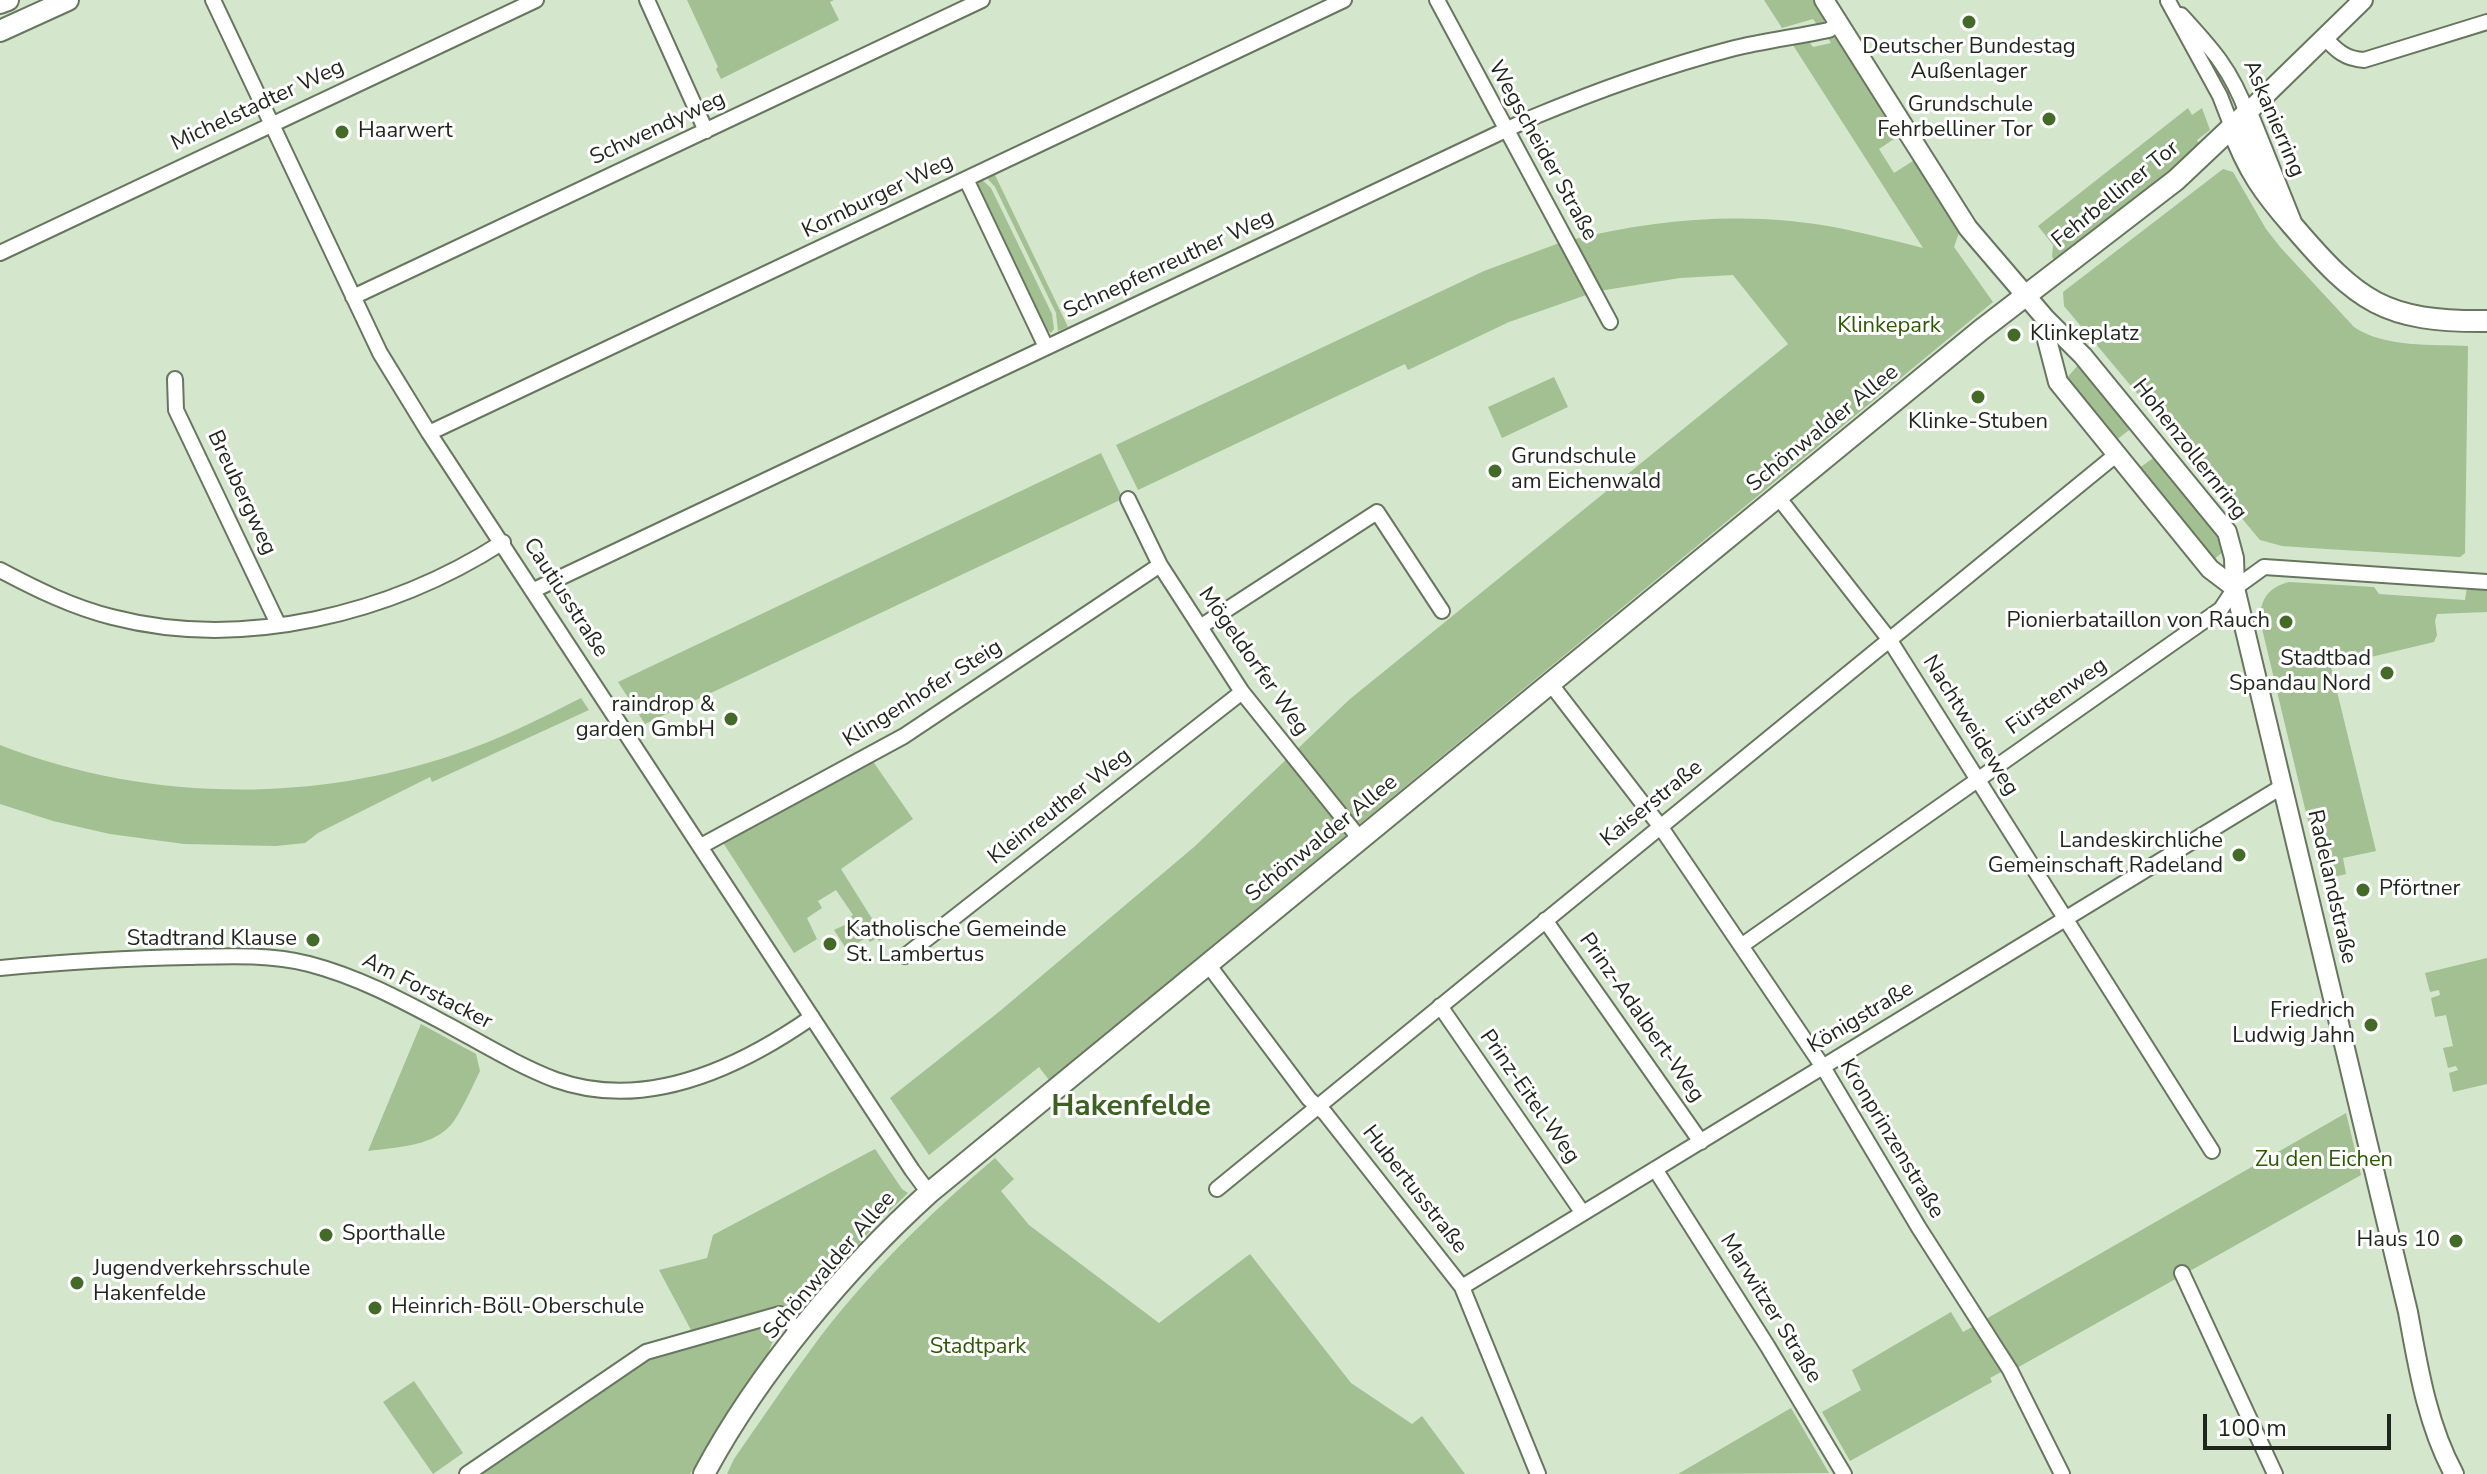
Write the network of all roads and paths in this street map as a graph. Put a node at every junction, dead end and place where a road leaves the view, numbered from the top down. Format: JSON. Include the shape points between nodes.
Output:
{"nodes":[{"id":1,"x":8,"y":0,"type":"edge"},
{"id":2,"x":68,"y":0,"type":"edge"},
{"id":3,"x":213,"y":0,"type":"edge"},
{"id":4,"x":536,"y":0,"type":"edge"},
{"id":5,"x":647,"y":0,"type":"edge"},
{"id":6,"x":982,"y":0,"type":"edge"},
{"id":7,"x":1344,"y":0,"type":"edge"},
{"id":8,"x":1437,"y":0,"type":"edge"},
{"id":9,"x":1824,"y":0,"type":"edge"},
{"id":10,"x":2168,"y":0,"type":"edge"},
{"id":11,"x":2363,"y":0,"type":"edge"},
{"id":12,"x":0,"y":3,"type":"edge"},
{"id":13,"x":2487,"y":22,"type":"edge"},
{"id":14,"x":1838,"y":23,"type":"junction"},
{"id":15,"x":0,"y":31,"type":"edge"},
{"id":16,"x":2324,"y":37,"type":"junction"},
{"id":17,"x":2240,"y":120,"type":"junction"},
{"id":18,"x":271,"y":123,"type":"junction"},
{"id":19,"x":1506,"y":129,"type":"junction"},
{"id":20,"x":706,"y":131,"type":"junction"},
{"id":21,"x":966,"y":179,"type":"junction"},
{"id":22,"x":0,"y":253,"type":"edge"},
{"id":23,"x":2026,"y":295,"type":"junction"},
{"id":24,"x":353,"y":297,"type":"junction"},
{"id":25,"x":2045,"y":318,"type":"junction"},
{"id":26,"x":2487,"y":321,"type":"edge"},
{"id":27,"x":1610,"y":322,"type":"dead end"},
{"id":28,"x":1046,"y":347,"type":"junction"},
{"id":29,"x":175,"y":379,"type":"dead end"},
{"id":30,"x":429,"y":433,"type":"junction"},
{"id":31,"x":2117,"y":454,"type":"junction"},
{"id":32,"x":1778,"y":497,"type":"junction"},
{"id":33,"x":1128,"y":499,"type":"dead end"},
{"id":34,"x":503,"y":542,"type":"junction"},
{"id":35,"x":1160,"y":565,"type":"junction"},
{"id":36,"x":0,"y":570,"type":"edge"},
{"id":37,"x":2487,"y":582,"type":"edge"},
{"id":38,"x":2235,"y":588,"type":"junction"},
{"id":39,"x":534,"y":590,"type":"junction"},
{"id":40,"x":1442,"y":611,"type":"dead end"},
{"id":41,"x":278,"y":624,"type":"junction"},
{"id":42,"x":1200,"y":627,"type":"junction"},
{"id":43,"x":1889,"y":639,"type":"junction"},
{"id":44,"x":1550,"y":683,"type":"junction"},
{"id":45,"x":1242,"y":692,"type":"junction"},
{"id":46,"x":1978,"y":780,"type":"junction"},
{"id":47,"x":2283,"y":786,"type":"junction"},
{"id":48,"x":1660,"y":826,"type":"junction"},
{"id":49,"x":1360,"y":839,"type":"junction"},
{"id":50,"x":701,"y":846,"type":"junction"},
{"id":51,"x":2065,"y":918,"type":"junction"},
{"id":52,"x":1545,"y":920,"type":"junction"},
{"id":53,"x":1741,"y":946,"type":"junction"},
{"id":54,"x":905,"y":956,"type":"dead end"},
{"id":55,"x":1207,"y":963,"type":"junction"},
{"id":56,"x":0,"y":968,"type":"edge"},
{"id":57,"x":1440,"y":1006,"type":"junction"},
{"id":58,"x":812,"y":1017,"type":"junction"},
{"id":59,"x":1823,"y":1067,"type":"junction"},
{"id":60,"x":1318,"y":1106,"type":"junction"},
{"id":61,"x":1701,"y":1142,"type":"junction"},
{"id":62,"x":2212,"y":1151,"type":"dead end"},
{"id":63,"x":1655,"y":1169,"type":"junction"},
{"id":64,"x":1217,"y":1189,"type":"dead end"},
{"id":65,"x":929,"y":1193,"type":"junction"},
{"id":66,"x":1582,"y":1212,"type":"junction"},
{"id":67,"x":2182,"y":1273,"type":"dead end"},
{"id":68,"x":1462,"y":1287,"type":"junction"},
{"id":69,"x":801,"y":1332,"type":"junction"},
{"id":70,"x":467,"y":1474,"type":"edge"},
{"id":71,"x":704,"y":1474,"type":"edge"},
{"id":72,"x":1538,"y":1474,"type":"edge"},
{"id":73,"x":1844,"y":1474,"type":"edge"},
{"id":74,"x":2062,"y":1474,"type":"edge"},
{"id":75,"x":2275,"y":1474,"type":"edge"},
{"id":76,"x":2454,"y":1474,"type":"edge"}],
"edges":[{"from":1,"to":12,"type":"main road"},
{"from":2,"to":15,"type":"main road"},
{"from":3,"to":18,"type":"street","name":"Cautiusstraße"},
{"from":4,"to":18,"type":"street","name":"Michelstadter Weg"},
{"from":5,"to":20,"type":"street"},
{"from":6,"to":20,"type":"street","name":"Schwendyweg"},
{"from":7,"to":21,"type":"street","name":"Kornburger Weg"},
{"from":8,"to":19,"type":"street","name":"Wegscheider Straße"},
{"from":9,"to":14,"type":"street","name":"Hohenzollernring"},
{"from":10,"to":17,"type":"street","name":"Askanierring","via":[[2220,96]]},
{"from":11,"to":16,"type":"street"},
{"from":13,"to":16,"type":"street","via":[[2364,60],[2350,59]]},
{"from":14,"to":19,"type":"street","name":"Schnepfenreuther Weg","via":[[1829,30],[1734,49],[1627,80]]},
{"from":14,"to":23,"type":"street","name":"Hohenzollernring","via":[[1968,228]]},
{"from":16,"to":17,"type":"street"},
{"from":17,"to":23,"type":"main road","name":"Fehrbelliner Tor","via":[[2176,180]]},
{"from":17,"to":26,"type":"main road","name":"Askanierring","via":[[2252,174],[2272,204],[2345,282],[2380,305],[2412,317]]},
{"from":18,"to":22,"type":"street","name":"Michelstadter Weg"},
{"from":18,"to":24,"type":"street","name":"Cautiusstraße"},
{"from":19,"to":27,"type":"street","name":"Wegscheider Straße"},
{"from":19,"to":28,"type":"street","name":"Schnepfenreuther Weg"},
{"from":20,"to":24,"type":"street","name":"Schwendyweg"},
{"from":21,"to":28,"type":"street"},
{"from":21,"to":30,"type":"street","name":"Kornburger Weg"},
{"from":23,"to":25,"type":"street","name":"Hohenzollernring"},
{"from":23,"to":32,"type":"main road","name":"Schönwalder Allee"},
{"from":24,"to":30,"type":"street","name":"Cautiusstraße"},
{"from":25,"to":31,"type":"street","via":[[2058,382]]},
{"from":25,"to":38,"type":"street","name":"Hohenzollernring","via":[[2083,356],[2227,532]]},
{"from":28,"to":39,"type":"street","name":"Schnepfenreuther Weg"},
{"from":29,"to":41,"type":"street","name":"Breubergweg","via":[[176,410]]},
{"from":30,"to":34,"type":"street","name":"Cautiusstraße"},
{"from":31,"to":38,"type":"street","via":[[2210,569]]},
{"from":31,"to":43,"type":"street","name":"Kaiserstraße"},
{"from":32,"to":43,"type":"street","name":"Nachtweideweg"},
{"from":32,"to":44,"type":"main road","name":"Schönwalder Allee"},
{"from":33,"to":35,"type":"street","name":"Mögeldorfer Weg"},
{"from":34,"to":39,"type":"street","name":"Cautiusstraße"},
{"from":34,"to":41,"type":"street","via":[[393,597]]},
{"from":35,"to":42,"type":"street","name":"Mögeldorfer Weg"},
{"from":35,"to":50,"type":"street","name":"Klingenhofer Steig","via":[[904,736]]},
{"from":36,"to":41,"type":"street","via":[[70,604],[130,621],[187,627]]},
{"from":37,"to":38,"type":"street","via":[[2264,567]]},
{"from":38,"to":46,"type":"street","name":"Fürstenweg","via":[[2221,609]]},
{"from":38,"to":47,"type":"street","name":"Radelandstraße"},
{"from":39,"to":50,"type":"street","name":"Cautiusstraße"},
{"from":40,"to":42,"type":"street","via":[[1377,512]]},
{"from":42,"to":45,"type":"street","name":"Mögeldorfer Weg"},
{"from":43,"to":46,"type":"street","name":"Nachtweideweg"},
{"from":43,"to":48,"type":"street","name":"Kaiserstraße"},
{"from":44,"to":48,"type":"street","name":"Kronprinzenstraße"},
{"from":44,"to":49,"type":"main road","name":"Schönwalder Allee"},
{"from":45,"to":49,"type":"street","name":"Mögeldorfer Weg"},
{"from":45,"to":54,"type":"street","name":"Kleinreuther Weg"},
{"from":46,"to":51,"type":"street","name":"Nachtweideweg"},
{"from":46,"to":53,"type":"street","name":"Fürstenweg"},
{"from":47,"to":51,"type":"street","name":"Königstraße"},
{"from":47,"to":76,"type":"street","name":"Radelandstraße","via":[[2415,1355],[2437,1440]]},
{"from":48,"to":52,"type":"street","name":"Kaiserstraße"},
{"from":48,"to":53,"type":"street","name":"Kronprinzenstraße"},
{"from":49,"to":55,"type":"main road","name":"Schönwalder Allee"},
{"from":50,"to":58,"type":"street","name":"Cautiusstraße"},
{"from":51,"to":59,"type":"street","name":"Königstraße"},
{"from":51,"to":62,"type":"street","name":"Nachtweideweg"},
{"from":52,"to":57,"type":"street","name":"Kaiserstraße"},
{"from":52,"to":61,"type":"street","name":"Prinz-Adalbert-Weg"},
{"from":53,"to":59,"type":"street","name":"Kronprinzenstraße"},
{"from":55,"to":60,"type":"street","name":"Hubertusstraße"},
{"from":55,"to":65,"type":"main road","name":"Schönwalder Allee"},
{"from":56,"to":58,"type":"street","name":"Am Forstacker","via":[[93,959],[239,956],[307,964],[378,989],[556,1080],[609,1090],[649,1089],[707,1075]]},
{"from":57,"to":60,"type":"street","name":"Kaiserstraße"},
{"from":57,"to":66,"type":"street","name":"Prinz-Eitel-Weg"},
{"from":58,"to":65,"type":"street","name":"Cautiusstraße"},
{"from":59,"to":61,"type":"street","name":"Königstraße"},
{"from":59,"to":74,"type":"street","name":"Kronprinzenstraße","via":[[2010,1370]]},
{"from":60,"to":64,"type":"street","name":"Kaiserstraße"},
{"from":60,"to":68,"type":"street","name":"Hubertusstraße"},
{"from":61,"to":63,"type":"street","name":"Königstraße"},
{"from":63,"to":66,"type":"street","name":"Königstraße"},
{"from":63,"to":73,"type":"street","name":"Marwitzer Straße"},
{"from":65,"to":69,"type":"main road","name":"Schönwalder Allee"},
{"from":66,"to":68,"type":"street","name":"Königstraße"},
{"from":67,"to":75,"type":"street"},
{"from":68,"to":72,"type":"street","name":"Hubertusstraße"},
{"from":69,"to":70,"type":"street","via":[[780,1314],[646,1352]]},
{"from":69,"to":71,"type":"main road","name":"Schönwalder Allee","via":[[722,1440]]}]}
